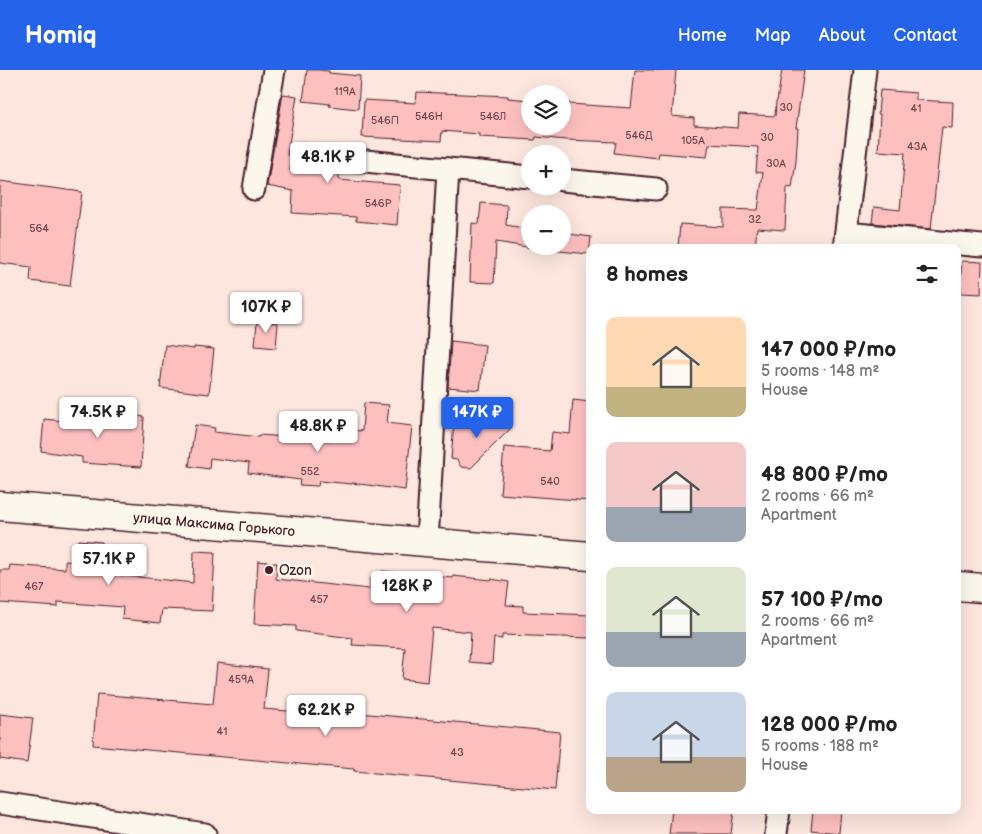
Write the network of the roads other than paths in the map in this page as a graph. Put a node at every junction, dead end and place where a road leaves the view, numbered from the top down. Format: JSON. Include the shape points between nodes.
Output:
{"nodes":[{"id":1,"x":274,"y":70,"type":"edge"},
{"id":2,"x":865,"y":70,"type":"edge"},
{"id":3,"x":304,"y":155,"type":"dead end"},
{"id":4,"x":448,"y":169,"type":"junction"},
{"id":5,"x":521,"y":176,"type":"edge"},
{"id":6,"x":571,"y":181,"type":"edge"},
{"id":7,"x":254,"y":189,"type":"dead end"},
{"id":8,"x":656,"y":189,"type":"dead end"},
{"id":9,"x":845,"y":240,"type":"edge"},
{"id":10,"x":936,"y":244,"type":"edge"},
{"id":11,"x":961,"y":245,"type":"edge"},
{"id":12,"x":982,"y":246,"type":"edge"},
{"id":13,"x":0,"y":506,"type":"edge"},
{"id":14,"x":427,"y":542,"type":"junction"},
{"id":15,"x":586,"y":556,"type":"edge"},
{"id":16,"x":961,"y":586,"type":"edge"},
{"id":17,"x":982,"y":588,"type":"edge"},
{"id":18,"x":0,"y":803,"type":"edge"},
{"id":19,"x":778,"y":814,"type":"edge"},
{"id":20,"x":205,"y":834,"type":"edge"},
{"id":21,"x":776,"y":834,"type":"edge"}],
"edges":[{"from":1,"to":7,"type":"street"},
{"from":2,"to":9,"type":"street"},
{"from":3,"to":4,"type":"street"},
{"from":4,"to":5,"type":"street"},
{"from":4,"to":14,"type":"street"},
{"from":6,"to":8,"type":"street"},
{"from":9,"to":10,"type":"street"},
{"from":11,"to":12,"type":"street"},
{"from":13,"to":14,"type":"main road","name":"улица Максима Горького"},
{"from":14,"to":15,"type":"main road","name":"улица Максима Горького"},
{"from":16,"to":17,"type":"main road"},
{"from":18,"to":20,"type":"street"},
{"from":19,"to":21,"type":"street"}]}
